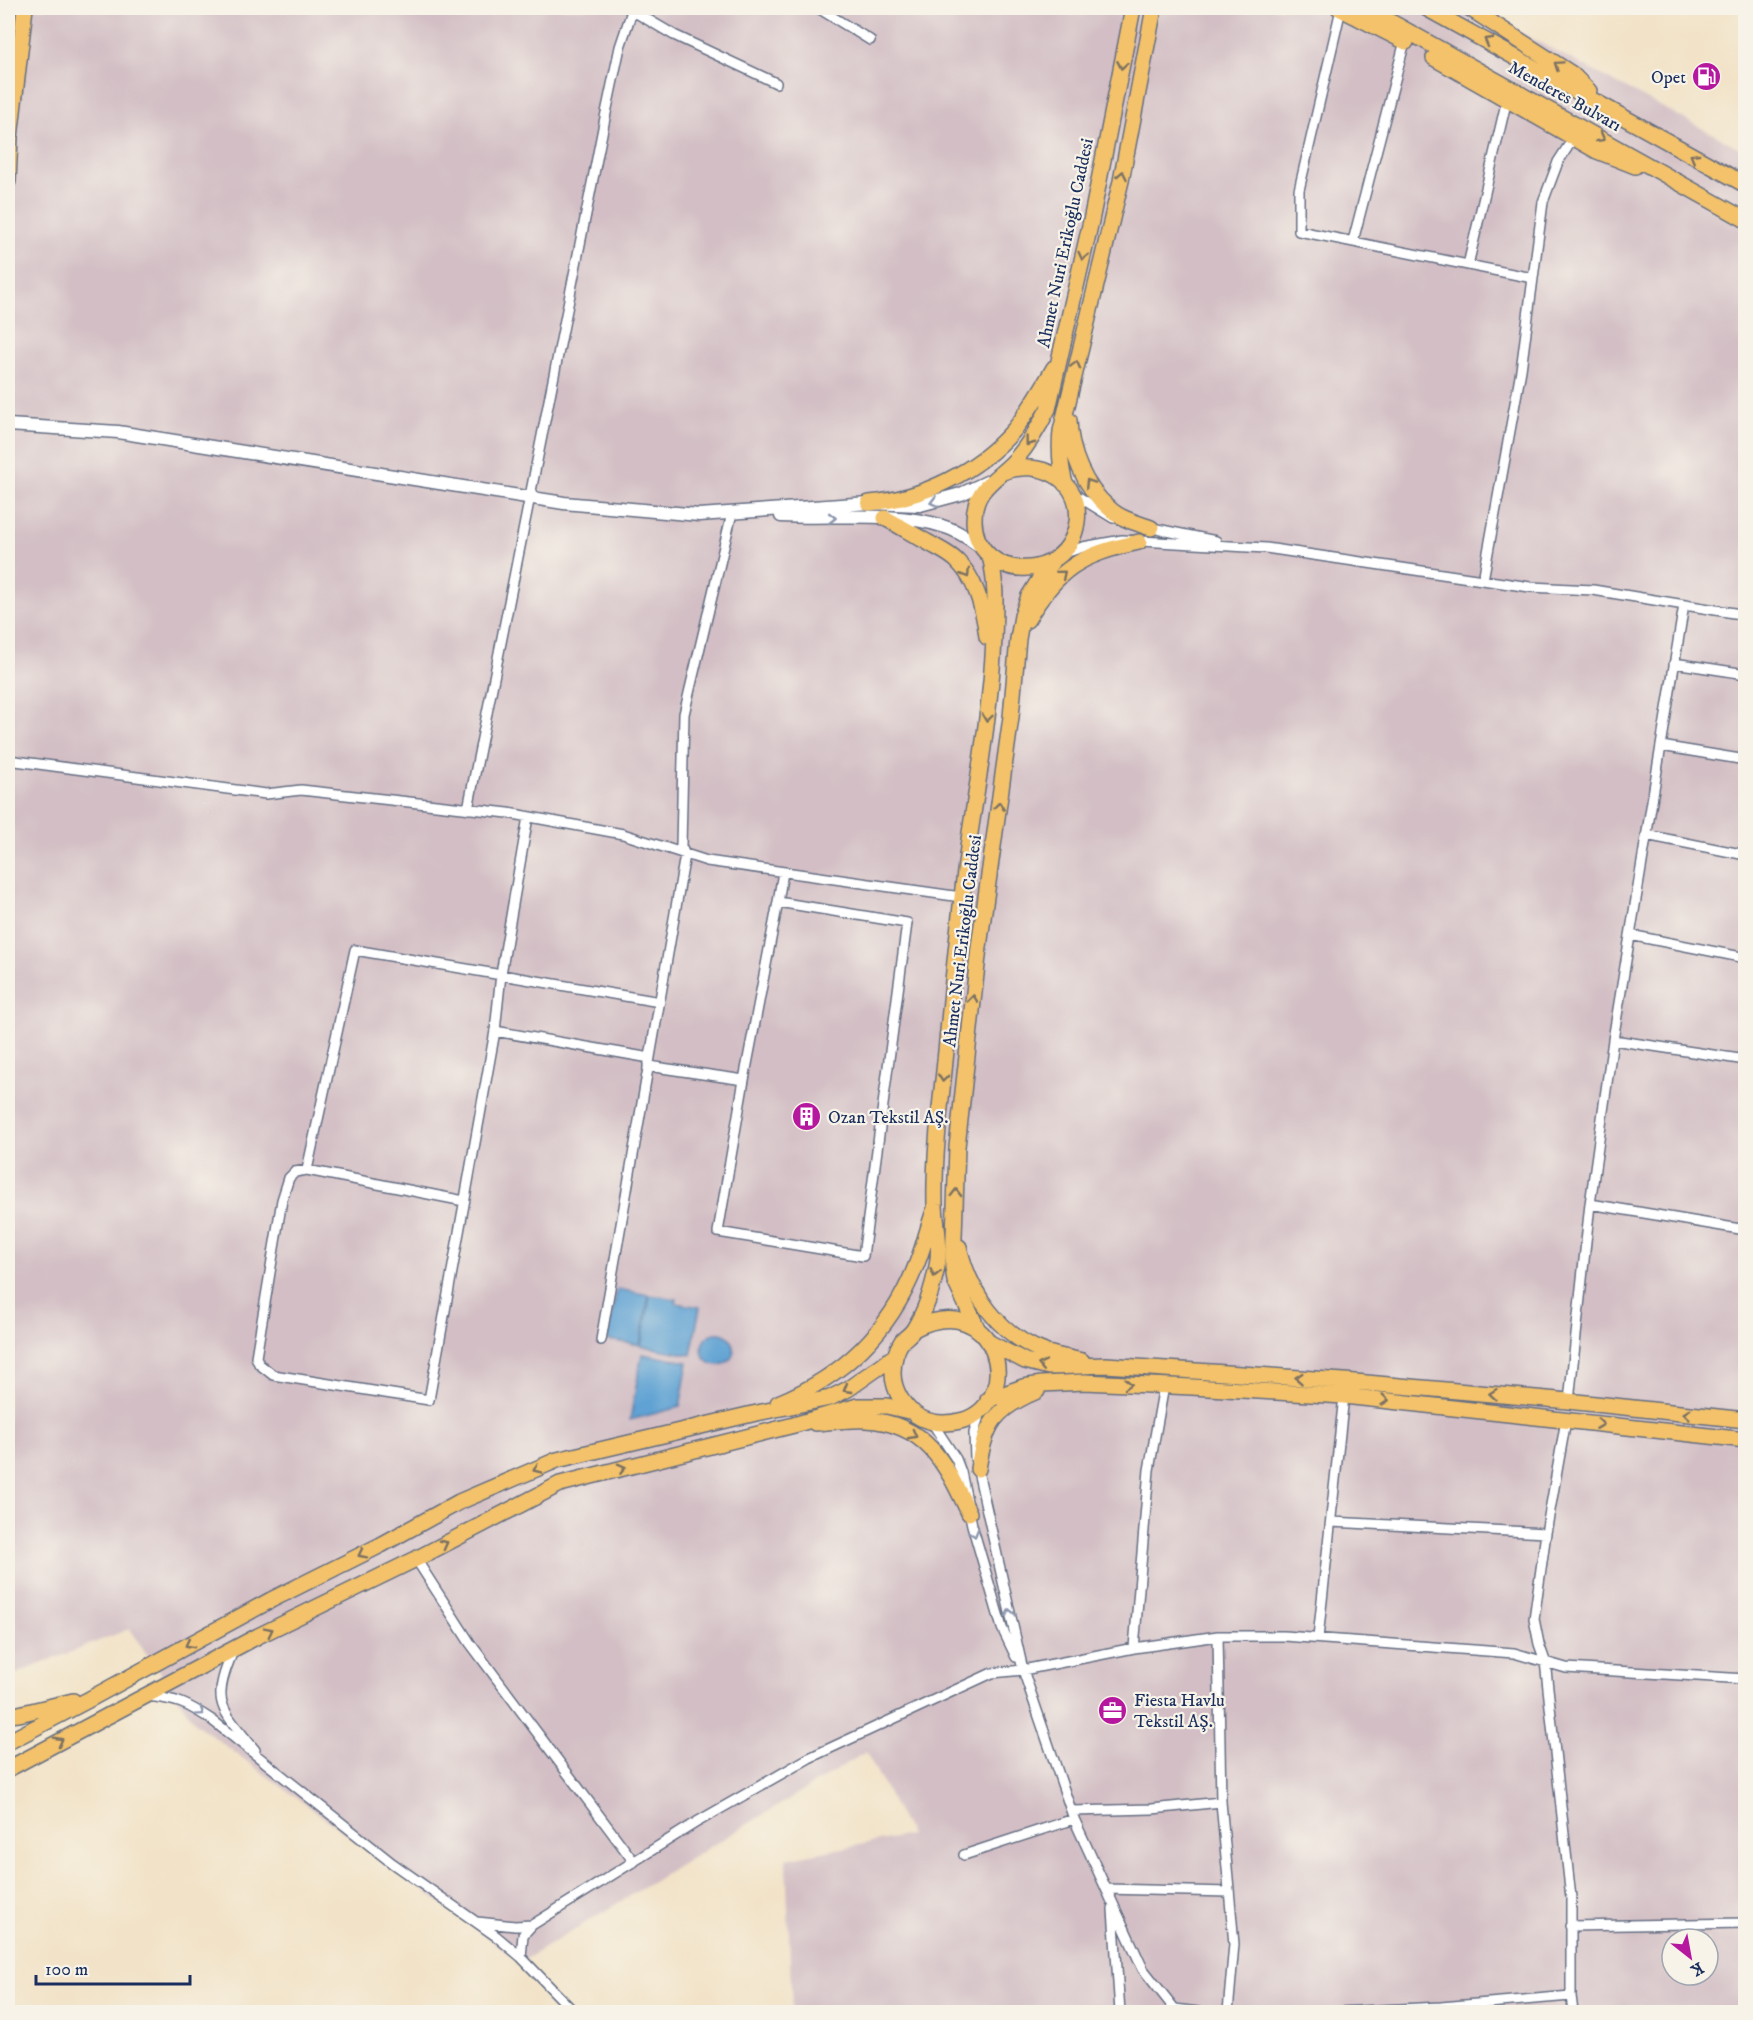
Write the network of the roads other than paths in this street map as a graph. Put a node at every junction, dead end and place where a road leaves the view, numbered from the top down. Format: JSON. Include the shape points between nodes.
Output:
{"nodes":[{"id":1,"x":25,"y":8,"type":"edge"},
{"id":2,"x":630,"y":8,"type":"edge"},
{"id":3,"x":818,"y":8,"type":"edge"},
{"id":4,"x":1133,"y":8,"type":"edge"},
{"id":5,"x":1154,"y":8,"type":"edge"},
{"id":6,"x":1340,"y":8,"type":"edge"},
{"id":7,"x":1366,"y":8,"type":"edge"},
{"id":8,"x":1426,"y":8,"type":"edge"},
{"id":9,"x":1469,"y":8,"type":"edge"},
{"id":10,"x":870,"y":40,"type":"dead end"},
{"id":11,"x":1405,"y":41,"type":"junction"},
{"id":12,"x":776,"y":83,"type":"dead end"},
{"id":13,"x":1507,"y":99,"type":"junction"},
{"id":14,"x":1602,"y":104,"type":"junction"},
{"id":15,"x":1577,"y":132,"type":"junction"},
{"id":16,"x":8,"y":181,"type":"edge"},
{"id":17,"x":1746,"y":185,"type":"edge"},
{"id":18,"x":1746,"y":220,"type":"edge"},
{"id":19,"x":1353,"y":241,"type":"junction"},
{"id":20,"x":1468,"y":265,"type":"junction"},
{"id":21,"x":1533,"y":278,"type":"junction"},
{"id":22,"x":1061,"y":355,"type":"junction"},
{"id":23,"x":1068,"y":398,"type":"junction"},
{"id":24,"x":8,"y":425,"type":"edge"},
{"id":25,"x":1003,"y":472,"type":"junction"},
{"id":26,"x":989,"y":481,"type":"junction"},
{"id":27,"x":1068,"y":488,"type":"junction"},
{"id":28,"x":530,"y":498,"type":"junction"},
{"id":29,"x":869,"y":503,"type":"junction"},
{"id":30,"x":732,"y":513,"type":"junction"},
{"id":31,"x":885,"y":518,"type":"junction"},
{"id":32,"x":1151,"y":528,"type":"junction"},
{"id":33,"x":1139,"y":542,"type":"junction"},
{"id":34,"x":1236,"y":546,"type":"junction"},
{"id":35,"x":988,"y":553,"type":"junction"},
{"id":36,"x":1057,"y":558,"type":"junction"},
{"id":37,"x":1483,"y":580,"type":"junction"},
{"id":38,"x":1684,"y":604,"type":"junction"},
{"id":39,"x":1746,"y":615,"type":"edge"},
{"id":40,"x":1018,"y":639,"type":"junction"},
{"id":41,"x":1674,"y":663,"type":"junction"},
{"id":42,"x":1746,"y":674,"type":"edge"},
{"id":43,"x":992,"y":682,"type":"junction"},
{"id":44,"x":1661,"y":747,"type":"junction"},
{"id":45,"x":8,"y":760,"type":"edge"},
{"id":46,"x":1746,"y":760,"type":"edge"},
{"id":47,"x":468,"y":809,"type":"junction"},
{"id":48,"x":528,"y":817,"type":"junction"},
{"id":49,"x":1646,"y":835,"type":"junction"},
{"id":50,"x":685,"y":855,"type":"junction"},
{"id":51,"x":1746,"y":855,"type":"edge"},
{"id":52,"x":783,"y":872,"type":"junction"},
{"id":53,"x":961,"y":897,"type":"junction"},
{"id":54,"x":778,"y":902,"type":"junction"},
{"id":55,"x":1630,"y":935,"type":"junction"},
{"id":56,"x":1746,"y":958,"type":"edge"},
{"id":57,"x":501,"y":974,"type":"junction"},
{"id":58,"x":660,"y":1002,"type":"junction"},
{"id":59,"x":495,"y":1031,"type":"junction"},
{"id":60,"x":1613,"y":1040,"type":"junction"},
{"id":61,"x":1746,"y":1060,"type":"edge"},
{"id":62,"x":649,"y":1062,"type":"junction"},
{"id":63,"x":744,"y":1080,"type":"junction"},
{"id":64,"x":307,"y":1170,"type":"junction"},
{"id":65,"x":464,"y":1201,"type":"junction"},
{"id":66,"x":1590,"y":1204,"type":"junction"},
{"id":67,"x":935,"y":1206,"type":"junction"},
{"id":68,"x":955,"y":1229,"type":"junction"},
{"id":69,"x":1746,"y":1230,"type":"edge"},
{"id":70,"x":914,"y":1329,"type":"junction"},
{"id":71,"x":978,"y":1330,"type":"junction"},
{"id":72,"x":601,"y":1340,"type":"dead end"},
{"id":73,"x":990,"y":1343,"type":"junction"},
{"id":74,"x":895,"y":1356,"type":"junction"},
{"id":75,"x":1106,"y":1365,"type":"junction"},
{"id":76,"x":1059,"y":1383,"type":"junction"},
{"id":77,"x":1164,"y":1386,"type":"junction"},
{"id":78,"x":1344,"y":1396,"type":"junction"},
{"id":79,"x":1569,"y":1401,"type":"junction"},
{"id":80,"x":984,"y":1405,"type":"junction"},
{"id":81,"x":913,"y":1412,"type":"junction"},
{"id":82,"x":752,"y":1414,"type":"junction"},
{"id":83,"x":1566,"y":1420,"type":"junction"},
{"id":84,"x":1746,"y":1420,"type":"edge"},
{"id":85,"x":931,"y":1421,"type":"junction"},
{"id":86,"x":794,"y":1425,"type":"junction"},
{"id":87,"x":1746,"y":1440,"type":"edge"},
{"id":88,"x":978,"y":1469,"type":"junction"},
{"id":89,"x":969,"y":1514,"type":"junction"},
{"id":90,"x":1331,"y":1522,"type":"junction"},
{"id":91,"x":1546,"y":1533,"type":"junction"},
{"id":92,"x":416,"y":1559,"type":"junction"},
{"id":93,"x":1218,"y":1636,"type":"junction"},
{"id":94,"x":1318,"y":1638,"type":"junction"},
{"id":95,"x":235,"y":1648,"type":"junction"},
{"id":96,"x":1134,"y":1648,"type":"junction"},
{"id":97,"x":1545,"y":1661,"type":"junction"},
{"id":98,"x":1023,"y":1670,"type":"junction"},
{"id":99,"x":1746,"y":1679,"type":"edge"},
{"id":100,"x":102,"y":1693,"type":"junction"},
{"id":101,"x":145,"y":1696,"type":"junction"},
{"id":102,"x":8,"y":1714,"type":"edge"},
{"id":103,"x":8,"y":1742,"type":"edge"},
{"id":104,"x":264,"y":1761,"type":"junction"},
{"id":105,"x":8,"y":1768,"type":"edge"},
{"id":106,"x":1221,"y":1802,"type":"junction"},
{"id":107,"x":1073,"y":1815,"type":"junction"},
{"id":108,"x":964,"y":1855,"type":"dead end"},
{"id":109,"x":634,"y":1862,"type":"junction"},
{"id":110,"x":1106,"y":1889,"type":"junction"},
{"id":111,"x":1229,"y":1892,"type":"junction"},
{"id":112,"x":1113,"y":1903,"type":"junction"},
{"id":113,"x":475,"y":1922,"type":"junction"},
{"id":114,"x":1746,"y":1923,"type":"edge"},
{"id":115,"x":532,"y":1925,"type":"junction"},
{"id":116,"x":1570,"y":1926,"type":"junction"},
{"id":117,"x":521,"y":1957,"type":"junction"},
{"id":118,"x":1571,"y":1996,"type":"junction"},
{"id":119,"x":1176,"y":2011,"type":"edge"},
{"id":120,"x":574,"y":2013,"type":"edge"},
{"id":121,"x":1120,"y":2013,"type":"edge"},
{"id":122,"x":1198,"y":2013,"type":"edge"},
{"id":123,"x":1228,"y":2013,"type":"edge"},
{"id":124,"x":1338,"y":2013,"type":"edge"},
{"id":125,"x":1574,"y":2013,"type":"edge"}],
"edges":[{"from":1,"to":16,"type":"main road"},
{"from":2,"to":12,"type":"street","via":[[674,35]]},
{"from":2,"to":28,"type":"street"},
{"from":3,"to":10,"type":"street"},
{"from":4,"to":22,"type":"main road","name":"Ahmet Nuri Erikoğlu Caddesi","one_way":true},
{"from":23,"to":5,"type":"main road","name":"Ahmet Nuri Erikoğlu Caddesi","one_way":true,"via":[[1121,181]]},
{"from":6,"to":11,"type":"main road"},
{"from":6,"to":19,"type":"street","via":[[1299,190],[1299,231]]},
{"from":7,"to":15,"type":"main road","name":"Menderes Bulvarı"},
{"from":14,"to":8,"type":"main road","name":"Menderes Bulvarı","one_way":true},
{"from":14,"to":9,"type":"main road","one_way":true,"via":[[1572,74]]},
{"from":11,"to":13,"type":"main road"},
{"from":11,"to":19,"type":"street"},
{"from":13,"to":15,"type":"main road"},
{"from":13,"to":20,"type":"street"},
{"from":17,"to":14,"type":"main road","name":"Menderes Bulvarı","one_way":true},
{"from":15,"to":18,"type":"main road","one_way":true,"via":[[1597,151],[1685,185]]},
{"from":15,"to":21,"type":"street","via":[[1558,162],[1543,202]]},
{"from":19,"to":20,"type":"street"},
{"from":20,"to":21,"type":"street"},
{"from":21,"to":37,"type":"street","via":[[1521,370]]},
{"from":22,"to":25,"type":"main road","name":"Ahmet Nuri Erikoğlu Caddesi","one_way":true,"via":[[1042,423]]},
{"from":22,"to":29,"type":"main road","via":[[1020,420],[989,454],[922,492]]},
{"from":23,"to":27,"type":"main road","name":"Ahmet Nuri Erikoğlu Caddesi","via":[[1059,451]]},
{"from":32,"to":23,"type":"main road","one_way":true,"via":[[1109,508],[1091,487],[1071,441]]},
{"from":24,"to":28,"type":"street","via":[[118,432]]},
{"from":25,"to":26,"type":"main road"},
{"from":25,"to":27,"type":"main road","via":[[1036,467],[1057,476]]},
{"from":26,"to":29,"type":"street","one_way":true,"via":[[961,494],[920,505]]},
{"from":26,"to":35,"type":"main road","via":[[980,493],[974,522],[977,537]]},
{"from":27,"to":32,"type":"street","via":[[1112,518]]},
{"from":27,"to":36,"type":"main road","via":[[1076,504],[1077,518],[1072,538]]},
{"from":28,"to":30,"type":"street","via":[[699,516]]},
{"from":28,"to":47,"type":"street"},
{"from":29,"to":30,"type":"street"},
{"from":30,"to":31,"type":"street","one_way":true},
{"from":30,"to":50,"type":"street","via":[[684,714],[681,846]]},
{"from":31,"to":35,"type":"street","via":[[942,526],[966,536]]},
{"from":31,"to":43,"type":"main road","one_way":true,"via":[[944,550],[968,574],[985,620]]},
{"from":32,"to":34,"type":"street"},
{"from":33,"to":34,"type":"street"},
{"from":33,"to":36,"type":"street","via":[[1113,541]]},
{"from":40,"to":33,"type":"main road","one_way":true,"via":[[1043,595],[1065,571],[1101,551]]},
{"from":34,"to":37,"type":"street"},
{"from":35,"to":36,"type":"main road","via":[[1005,565],[1021,569],[1038,568]]},
{"from":35,"to":43,"type":"main road","name":"Ahmet Nuri Erikoğlu Caddesi","via":[[996,591]]},
{"from":36,"to":40,"type":"main road","name":"Ahmet Nuri Erikoğlu Caddesi","via":[[1029,596]]},
{"from":37,"to":38,"type":"street","via":[[1593,590]]},
{"from":38,"to":39,"type":"street"},
{"from":38,"to":41,"type":"street"},
{"from":68,"to":40,"type":"main road","name":"Ahmet Nuri Erikoğlu Caddesi","one_way":true,"via":[[957,1147]]},
{"from":41,"to":42,"type":"street"},
{"from":41,"to":44,"type":"street"},
{"from":43,"to":53,"type":"main road","name":"Ahmet Nuri Erikoğlu Caddesi","one_way":true},
{"from":44,"to":46,"type":"street"},
{"from":44,"to":49,"type":"street"},
{"from":45,"to":47,"type":"street","via":[[266,794],[301,790]]},
{"from":47,"to":48,"type":"street"},
{"from":48,"to":50,"type":"street","via":[[623,834]]},
{"from":48,"to":57,"type":"street"},
{"from":49,"to":51,"type":"street"},
{"from":49,"to":55,"type":"street"},
{"from":50,"to":52,"type":"street"},
{"from":50,"to":58,"type":"street"},
{"from":52,"to":53,"type":"street"},
{"from":52,"to":54,"type":"street"},
{"from":53,"to":67,"type":"main road","name":"Ahmet Nuri Erikoğlu Caddesi","one_way":true,"via":[[937,1142]]},
{"from":54,"to":63,"type":"street"},
{"from":54,"to":63,"type":"street","via":[[907,923],[863,1256],[718,1232]]},
{"from":55,"to":56,"type":"street"},
{"from":55,"to":60,"type":"street"},
{"from":57,"to":58,"type":"street"},
{"from":57,"to":59,"type":"street"},
{"from":57,"to":64,"type":"street","via":[[355,950]]},
{"from":58,"to":62,"type":"street"},
{"from":59,"to":62,"type":"street"},
{"from":59,"to":65,"type":"street"},
{"from":60,"to":61,"type":"street"},
{"from":60,"to":66,"type":"street"},
{"from":62,"to":63,"type":"street"},
{"from":62,"to":72,"type":"street"},
{"from":64,"to":65,"type":"street"},
{"from":64,"to":65,"type":"street","via":[[290,1178],[282,1200],[256,1357],[273,1375],[429,1400]]},
{"from":66,"to":69,"type":"street"},
{"from":66,"to":79,"type":"street"},
{"from":67,"to":70,"type":"main road","name":"Ahmet Nuri Erikoğlu Caddesi","one_way":true,"via":[[937,1266],[931,1292]]},
{"from":67,"to":82,"type":"main road","via":[[905,1291],[891,1315],[854,1359],[796,1396]]},
{"from":68,"to":71,"type":"main road","name":"Ahmet Nuri Erikoğlu Caddesi","via":[[956,1281]]},
{"from":68,"to":75,"type":"main road","via":[[962,1262],[973,1287],[981,1302],[1006,1328],[1044,1352]]},
{"from":70,"to":71,"type":"main road","via":[[946,1318]]},
{"from":70,"to":74,"type":"main road"},
{"from":71,"to":73,"type":"main road"},
{"from":75,"to":73,"type":"main road","one_way":true,"via":[[1049,1367],[1025,1361]]},
{"from":73,"to":80,"type":"main road","via":[[997,1359],[998,1376]]},
{"from":74,"to":81,"type":"main road","via":[[893,1375],[897,1392]]},
{"from":74,"to":82,"type":"main road","one_way":true,"via":[[830,1398]]},
{"from":79,"to":75,"type":"main road","one_way":true},
{"from":76,"to":77,"type":"main road","one_way":true},
{"from":76,"to":80,"type":"main road","via":[[1023,1387]]},
{"from":76,"to":88,"type":"main road","via":[[1020,1398],[996,1416],[983,1440]]},
{"from":77,"to":78,"type":"main road"},
{"from":77,"to":96,"type":"street","via":[[1149,1470]]},
{"from":78,"to":83,"type":"main road","one_way":true},
{"from":78,"to":90,"type":"street"},
{"from":84,"to":79,"type":"main road","one_way":true},
{"from":80,"to":85,"type":"main road","via":[[969,1418],[953,1423]]},
{"from":80,"to":88,"type":"street","via":[[973,1440]]},
{"from":81,"to":85,"type":"main road"},
{"from":81,"to":86,"type":"main road","via":[[887,1406],[858,1406]]},
{"from":82,"to":100,"type":"main road","one_way":true,"via":[[558,1460],[459,1502]]},
{"from":83,"to":87,"type":"main road","one_way":true},
{"from":83,"to":91,"type":"street"},
{"from":85,"to":89,"type":"street","via":[[956,1459]]},
{"from":86,"to":89,"type":"main road","one_way":true,"via":[[866,1420],[894,1426],[920,1438],[944,1464]]},
{"from":92,"to":86,"type":"main road","one_way":true,"via":[[560,1484]]},
{"from":98,"to":88,"type":"street","one_way":true},
{"from":89,"to":98,"type":"street","one_way":true,"via":[[1002,1628]]},
{"from":90,"to":91,"type":"street"},
{"from":90,"to":94,"type":"street"},
{"from":91,"to":97,"type":"street","via":[[1534,1620]]},
{"from":95,"to":92,"type":"main road","one_way":true},
{"from":92,"to":109,"type":"street","via":[[470,1643]]},
{"from":93,"to":94,"type":"street"},
{"from":93,"to":96,"type":"street"},
{"from":93,"to":106,"type":"street"},
{"from":94,"to":97,"type":"street","via":[[1514,1653]]},
{"from":95,"to":101,"type":"main road"},
{"from":95,"to":104,"type":"street","via":[[225,1671],[220,1701]]},
{"from":96,"to":98,"type":"street"},
{"from":97,"to":99,"type":"street","via":[[1566,1668]]},
{"from":97,"to":116,"type":"street"},
{"from":98,"to":107,"type":"street"},
{"from":98,"to":109,"type":"street","via":[[992,1673],[809,1758]]},
{"from":100,"to":102,"type":"main road"},
{"from":100,"to":103,"type":"main road"},
{"from":101,"to":104,"type":"street","one_way":true,"via":[[189,1705]]},
{"from":105,"to":101,"type":"main road","one_way":true},
{"from":104,"to":113,"type":"street","via":[[392,1863]]},
{"from":106,"to":107,"type":"street"},
{"from":106,"to":111,"type":"street"},
{"from":107,"to":108,"type":"street"},
{"from":107,"to":110,"type":"street"},
{"from":109,"to":115,"type":"street"},
{"from":110,"to":111,"type":"street"},
{"from":110,"to":112,"type":"street"},
{"from":111,"to":123,"type":"street","via":[[1234,1944]]},
{"from":112,"to":119,"type":"street","via":[[1143,1969]]},
{"from":112,"to":121,"type":"street"},
{"from":113,"to":115,"type":"street"},
{"from":113,"to":117,"type":"street"},
{"from":114,"to":116,"type":"street"},
{"from":115,"to":117,"type":"street","via":[[523,1935]]},
{"from":116,"to":118,"type":"street"},
{"from":117,"to":120,"type":"street"},
{"from":118,"to":124,"type":"street"},
{"from":118,"to":125,"type":"street"},
{"from":119,"to":122,"type":"street"}]}
